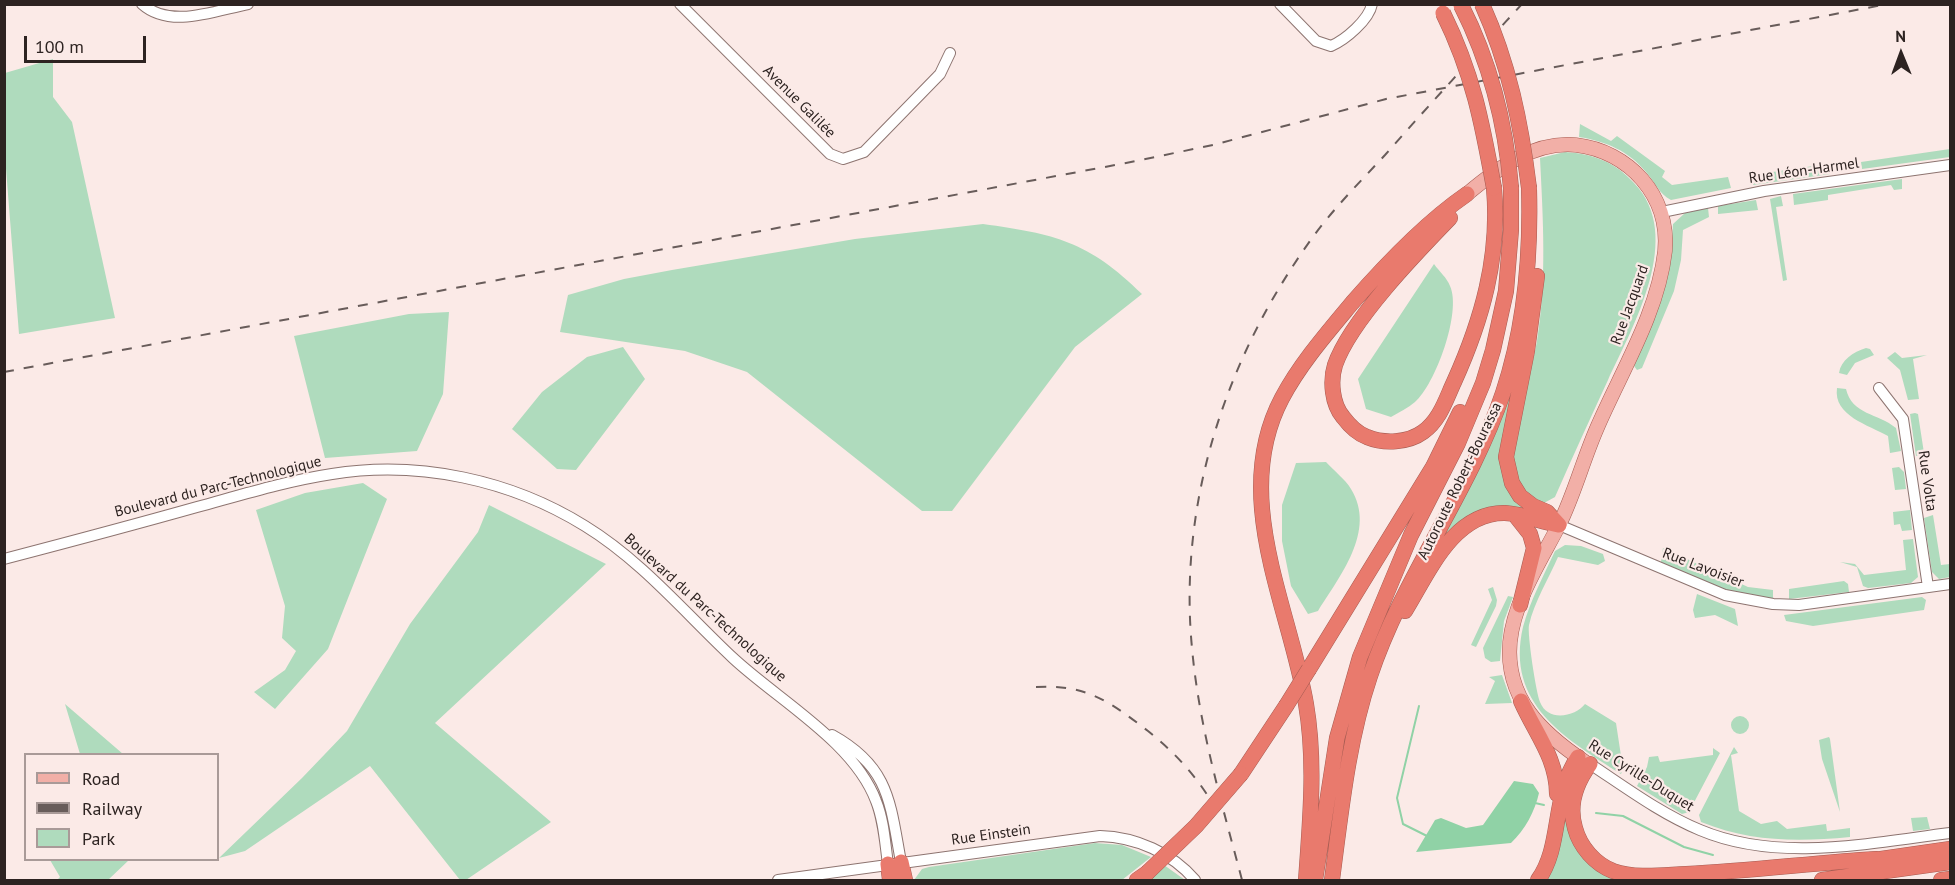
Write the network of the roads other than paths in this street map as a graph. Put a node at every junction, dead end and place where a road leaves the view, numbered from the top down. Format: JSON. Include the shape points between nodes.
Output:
{"nodes":[{"id":1,"x":142,"y":4,"type":"edge"},
{"id":2,"x":248,"y":4,"type":"edge"},
{"id":3,"x":680,"y":4,"type":"edge"},
{"id":4,"x":1280,"y":4,"type":"edge"},
{"id":5,"x":1372,"y":4,"type":"edge"},
{"id":6,"x":1482,"y":4,"type":"edge"},
{"id":7,"x":1461,"y":5,"type":"edge"},
{"id":8,"x":1441,"y":9,"type":"edge"},
{"id":9,"x":950,"y":53,"type":"dead end"},
{"id":10,"x":1950,"y":165,"type":"edge"},
{"id":11,"x":1532,"y":188,"type":"junction"},
{"id":12,"x":1467,"y":194,"type":"junction"},
{"id":13,"x":1662,"y":212,"type":"junction"},
{"id":14,"x":1483,"y":383,"type":"junction"},
{"id":15,"x":1879,"y":388,"type":"dead end"},
{"id":16,"x":1515,"y":515,"type":"junction"},
{"id":17,"x":1559,"y":525,"type":"junction"},
{"id":18,"x":4,"y":559,"type":"edge"},
{"id":19,"x":1950,"y":584,"type":"edge"},
{"id":20,"x":1928,"y":587,"type":"junction"},
{"id":21,"x":1520,"y":605,"type":"junction"},
{"id":22,"x":1384,"y":644,"type":"junction"},
{"id":23,"x":1521,"y":701,"type":"junction"},
{"id":24,"x":1584,"y":761,"type":"junction"},
{"id":25,"x":1557,"y":812,"type":"junction"},
{"id":26,"x":1950,"y":833,"type":"edge"},
{"id":27,"x":1950,"y":849,"type":"edge"},
{"id":28,"x":1876,"y":859,"type":"junction"},
{"id":29,"x":1950,"y":862,"type":"edge"},
{"id":30,"x":895,"y":863,"type":"junction"},
{"id":31,"x":1142,"y":877,"type":"edge"},
{"id":32,"x":1950,"y":879,"type":"edge"},
{"id":33,"x":778,"y":880,"type":"edge"},
{"id":34,"x":890,"y":880,"type":"edge"},
{"id":35,"x":905,"y":880,"type":"edge"},
{"id":36,"x":1196,"y":880,"type":"edge"},
{"id":37,"x":1306,"y":880,"type":"edge"},
{"id":38,"x":1315,"y":880,"type":"edge"},
{"id":39,"x":1332,"y":880,"type":"edge"},
{"id":40,"x":1538,"y":880,"type":"edge"},
{"id":41,"x":1726,"y":880,"type":"edge"},
{"id":42,"x":1822,"y":880,"type":"edge"},
{"id":43,"x":1941,"y":880,"type":"edge"}],
"edges":[{"from":1,"to":2,"type":"street","via":[[164,17]]},
{"from":3,"to":9,"type":"street","name":"Avenue Galilée","via":[[830,154],[843,159],[855,157],[871,146],[940,74]]},
{"from":4,"to":5,"type":"street","via":[[1316,41],[1331,46],[1370,13]]},
{"from":6,"to":11,"type":"highway","name":"Autoroute Robert-Bourassa","bridge":true,"via":[[1497,37],[1517,107]]},
{"from":7,"to":14,"type":"highway","name":"Autoroute Robert-Bourassa","bridge":true,"via":[[1493,86],[1511,188],[1506,291]]},
{"from":8,"to":12,"type":"highway","bridge":true,"via":[[1464,58],[1478,102],[1494,188],[1495,240],[1487,291],[1473,340],[1434,422],[1413,438],[1388,442],[1364,437],[1339,413],[1332,381],[1335,365],[1362,318],[1454,214]]},
{"from":10,"to":13,"type":"street","name":"Rue Léon-Harmel","via":[[1764,191]]},
{"from":11,"to":17,"type":"highway","via":[[1538,244],[1534,309],[1506,457],[1512,483],[1520,496],[1547,512]]},
{"from":11,"to":22,"type":"highway","name":"Autoroute Robert-Bourassa","via":[[1527,279],[1503,394],[1407,587]]},
{"from":12,"to":13,"type":"main road","name":"Rue Jacquard","via":[[1519,156],[1571,145],[1590,147],[1621,159],[1647,185]]},
{"from":12,"to":37,"type":"highway","via":[[1422,232],[1340,318],[1292,380],[1268,436],[1261,479],[1265,527],[1309,729],[1311,808]]},
{"from":13,"to":17,"type":"main road","name":"Rue Jacquard","via":[[1665,251],[1652,302]]},
{"from":14,"to":31,"type":"highway","bridge":true,"via":[[1460,412],[1433,467],[1241,774],[1197,826]]},
{"from":14,"to":38,"type":"highway","name":"Autoroute Robert-Bourassa","via":[[1391,580],[1360,657],[1337,738]]},
{"from":15,"to":20,"type":"street","name":"Rue Volta","via":[[1903,418]]},
{"from":16,"to":17,"type":"highway"},
{"from":16,"to":21,"type":"highway","via":[[1530,534],[1534,548]]},
{"from":16,"to":22,"type":"highway","via":[[1481,517],[1453,537]]},
{"from":17,"to":20,"type":"street","name":"Rue Lavoisier","via":[[1725,595],[1750,601],[1799,605]]},
{"from":17,"to":21,"type":"main road","name":"Rue Cyrille-Duquet"},
{"from":18,"to":30,"type":"street","name":"Boulevard du Parc-Technologique","via":[[334,473],[417,471],[479,481],[557,510],[612,544],[734,658],[824,731],[872,792]]},
{"from":19,"to":20,"type":"street","name":"Rue Lavoisier"},
{"from":21,"to":23,"type":"main road","name":"Rue Cyrille-Duquet","via":[[1510,650]]},
{"from":22,"to":39,"type":"highway","name":"Autoroute Robert-Bourassa","via":[[1371,675],[1351,752]]},
{"from":23,"to":24,"type":"main road","name":"Rue Cyrille-Duquet","via":[[1542,729]]},
{"from":23,"to":25,"type":"highway","via":[[1553,763]]},
{"from":24,"to":25,"type":"highway","via":[[1565,781]]},
{"from":24,"to":26,"type":"street","name":"Rue Cyrille-Duquet","via":[[1680,821],[1747,844],[1798,848]]},
{"from":24,"to":28,"type":"highway","via":[[1574,797],[1574,827],[1588,852],[1599,863],[1618,872],[1712,873]]},
{"from":25,"to":40,"type":"highway","via":[[1548,862]]},
{"from":27,"to":28,"type":"highway"},
{"from":28,"to":41,"type":"highway"},
{"from":29,"to":42,"type":"highway"},
{"from":30,"to":33,"type":"street","name":"Rue Einstein"},
{"from":30,"to":34,"type":"highway"},
{"from":30,"to":35,"type":"highway"},
{"from":30,"to":36,"type":"street","name":"Rue Einstein","via":[[1109,836],[1150,847]]},
{"from":32,"to":43,"type":"highway"}]}
